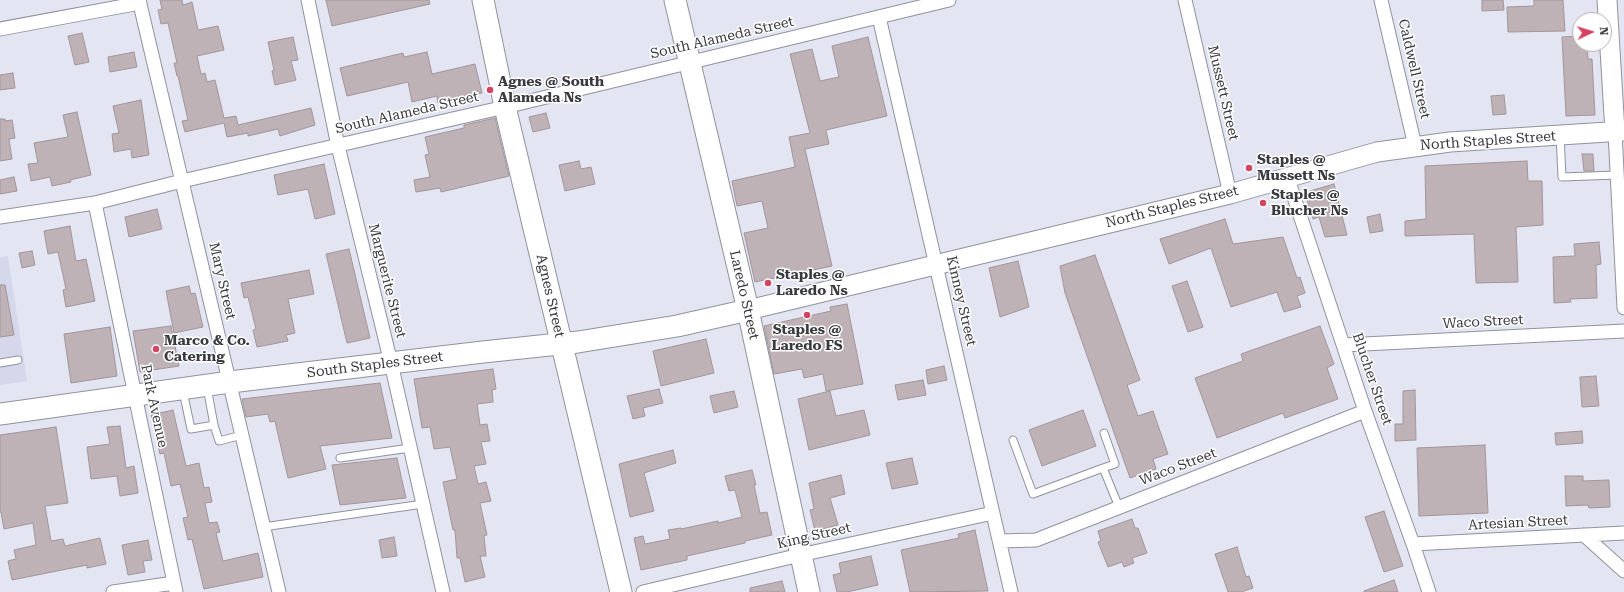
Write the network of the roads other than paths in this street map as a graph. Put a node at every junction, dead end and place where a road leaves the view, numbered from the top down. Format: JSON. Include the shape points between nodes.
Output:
{"nodes":[{"id":1,"x":308,"y":0,"type":"edge"},
{"id":2,"x":483,"y":0,"type":"edge"},
{"id":3,"x":675,"y":0,"type":"edge"},
{"id":4,"x":949,"y":0,"type":"edge"},
{"id":5,"x":1185,"y":0,"type":"edge"},
{"id":6,"x":1381,"y":0,"type":"edge"},
{"id":7,"x":1607,"y":0,"type":"edge"},
{"id":8,"x":140,"y":1,"type":"edge"},
{"id":9,"x":879,"y":17,"type":"junction"},
{"id":10,"x":0,"y":29,"type":"edge"},
{"id":11,"x":689,"y":63,"type":"junction"},
{"id":12,"x":505,"y":107,"type":"junction"},
{"id":13,"x":1619,"y":131,"type":"edge"},
{"id":14,"x":1560,"y":135,"type":"junction"},
{"id":15,"x":338,"y":146,"type":"junction"},
{"id":16,"x":1415,"y":146,"type":"junction"},
{"id":17,"x":1617,"y":175,"type":"junction"},
{"id":18,"x":1287,"y":176,"type":"junction"},
{"id":19,"x":182,"y":181,"type":"junction"},
{"id":20,"x":1230,"y":194,"type":"junction"},
{"id":21,"x":95,"y":203,"type":"junction"},
{"id":22,"x":0,"y":217,"type":"edge"},
{"id":23,"x":936,"y":264,"type":"junction"},
{"id":24,"x":1624,"y":308,"type":"edge"},
{"id":25,"x":748,"y":310,"type":"junction"},
{"id":26,"x":1624,"y":331,"type":"edge"},
{"id":27,"x":562,"y":344,"type":"junction"},
{"id":28,"x":1344,"y":345,"type":"junction"},
{"id":29,"x":18,"y":360,"type":"dead end"},
{"id":30,"x":0,"y":363,"type":"edge"},
{"id":31,"x":391,"y":363,"type":"junction"},
{"id":32,"x":230,"y":382,"type":"junction"},
{"id":33,"x":206,"y":385,"type":"junction"},
{"id":34,"x":182,"y":389,"type":"junction"},
{"id":35,"x":136,"y":396,"type":"junction"},
{"id":36,"x":1365,"y":411,"type":"junction"},
{"id":37,"x":0,"y":414,"type":"edge"},
{"id":38,"x":214,"y":424,"type":"junction"},
{"id":39,"x":1104,"y":433,"type":"dead end"},
{"id":40,"x":242,"y":435,"type":"junction"},
{"id":41,"x":1013,"y":440,"type":"dead end"},
{"id":42,"x":410,"y":448,"type":"junction"},
{"id":43,"x":340,"y":458,"type":"dead end"},
{"id":44,"x":1103,"y":468,"type":"junction"},
{"id":45,"x":423,"y":504,"type":"junction"},
{"id":46,"x":1119,"y":507,"type":"junction"},
{"id":47,"x":993,"y":513,"type":"junction"},
{"id":48,"x":263,"y":527,"type":"junction"},
{"id":49,"x":1624,"y":533,"type":"edge"},
{"id":50,"x":1584,"y":536,"type":"junction"},
{"id":51,"x":1000,"y":541,"type":"junction"},
{"id":52,"x":1413,"y":544,"type":"junction"},
{"id":53,"x":800,"y":555,"type":"junction"},
{"id":54,"x":1624,"y":571,"type":"edge"},
{"id":55,"x":175,"y":588,"type":"edge"},
{"id":56,"x":113,"y":592,"type":"edge"},
{"id":57,"x":279,"y":592,"type":"edge"},
{"id":58,"x":443,"y":592,"type":"edge"},
{"id":59,"x":621,"y":592,"type":"edge"},
{"id":60,"x":643,"y":592,"type":"edge"},
{"id":61,"x":809,"y":592,"type":"edge"},
{"id":62,"x":1011,"y":592,"type":"edge"},
{"id":63,"x":1429,"y":592,"type":"edge"}],
"edges":[{"from":1,"to":15,"type":"street","name":"Marguerite Street"},
{"from":2,"to":12,"type":"main road","name":"Agnes Street"},
{"from":3,"to":11,"type":"main road","name":"Laredo Street"},
{"from":4,"to":9,"type":"street","name":"South Alameda Street"},
{"from":5,"to":20,"type":"street","name":"Mussett Street"},
{"from":6,"to":16,"type":"street","name":"Caldwell Street"},
{"from":7,"to":13,"type":"main road"},
{"from":8,"to":10,"type":"street"},
{"from":8,"to":19,"type":"street","name":"Mary Street"},
{"from":9,"to":11,"type":"street","name":"South Alameda Street"},
{"from":9,"to":23,"type":"street","name":"Kinney Street"},
{"from":11,"to":12,"type":"street","name":"South Alameda Street"},
{"from":11,"to":25,"type":"main road","name":"Laredo Street"},
{"from":12,"to":15,"type":"street","name":"South Alameda Street"},
{"from":12,"to":27,"type":"main road","name":"Agnes Street"},
{"from":13,"to":14,"type":"main road","name":"North Staples Street"},
{"from":13,"to":17,"type":"street"},
{"from":14,"to":16,"type":"main road","name":"North Staples Street"},
{"from":14,"to":17,"type":"lane","via":[[1562,177]]},
{"from":15,"to":19,"type":"street","name":"South Alameda Street"},
{"from":15,"to":31,"type":"street","name":"Marguerite Street"},
{"from":16,"to":18,"type":"main road","name":"North Staples Street","via":[[1377,152]]},
{"from":17,"to":24,"type":"street"},
{"from":18,"to":20,"type":"main road","name":"North Staples Street"},
{"from":18,"to":28,"type":"street","name":"Blucher Street"},
{"from":19,"to":21,"type":"street","name":"South Alameda Street"},
{"from":19,"to":32,"type":"street","name":"Mary Street"},
{"from":20,"to":23,"type":"main road","name":"North Staples Street"},
{"from":21,"to":22,"type":"street","name":"South Alameda Street"},
{"from":21,"to":35,"type":"street","name":"Park Avenue"},
{"from":23,"to":25,"type":"main road","name":"North Staples Street"},
{"from":23,"to":47,"type":"street","name":"Kinney Street"},
{"from":25,"to":27,"type":"main road","name":"South Staples Street","via":[[677,326]]},
{"from":25,"to":53,"type":"main road","name":"Laredo Street"},
{"from":26,"to":28,"type":"street","name":"Waco Street"},
{"from":27,"to":31,"type":"main road","name":"South Staples Street"},
{"from":27,"to":59,"type":"main road","name":"Agnes Street"},
{"from":28,"to":36,"type":"street","name":"Blucher Street"},
{"from":29,"to":30,"type":"lane"},
{"from":31,"to":32,"type":"main road","name":"South Staples Street"},
{"from":31,"to":42,"type":"street","name":"Marguerite Street"},
{"from":32,"to":33,"type":"main road","name":"South Staples Street"},
{"from":32,"to":40,"type":"street","name":"Mary Street"},
{"from":33,"to":34,"type":"main road","name":"South Staples Street"},
{"from":33,"to":38,"type":"lane"},
{"from":34,"to":35,"type":"main road","name":"South Staples Street"},
{"from":34,"to":38,"type":"lane","via":[[192,429]]},
{"from":35,"to":37,"type":"main road","name":"South Staples Street"},
{"from":35,"to":55,"type":"street","name":"Park Avenue"},
{"from":36,"to":46,"type":"street","name":"Waco Street"},
{"from":36,"to":52,"type":"street","name":"Blucher Street"},
{"from":38,"to":40,"type":"lane","via":[[219,441]]},
{"from":39,"to":44,"type":"lane","via":[[1115,464]]},
{"from":40,"to":48,"type":"street","name":"Mary Street"},
{"from":41,"to":44,"type":"lane","via":[[1033,494]]},
{"from":42,"to":43,"type":"lane"},
{"from":42,"to":45,"type":"street","name":"Marguerite Street"},
{"from":44,"to":46,"type":"lane"},
{"from":45,"to":48,"type":"lane"},
{"from":45,"to":58,"type":"street","name":"Marguerite Street"},
{"from":46,"to":51,"type":"street","name":"Waco Street","via":[[1036,540]]},
{"from":47,"to":51,"type":"street","name":"Kinney Street"},
{"from":47,"to":53,"type":"street","name":"King Street"},
{"from":48,"to":57,"type":"street","name":"Mary Street"},
{"from":49,"to":50,"type":"street","name":"Artesian Street"},
{"from":50,"to":52,"type":"street","name":"Artesian Street"},
{"from":50,"to":54,"type":"street"},
{"from":51,"to":62,"type":"street","name":"Kinney Street"},
{"from":52,"to":63,"type":"street","name":"Blucher Street"},
{"from":53,"to":60,"type":"street","name":"King Street"},
{"from":53,"to":61,"type":"main road","name":"Laredo Street"},
{"from":55,"to":56,"type":"street"}]}
